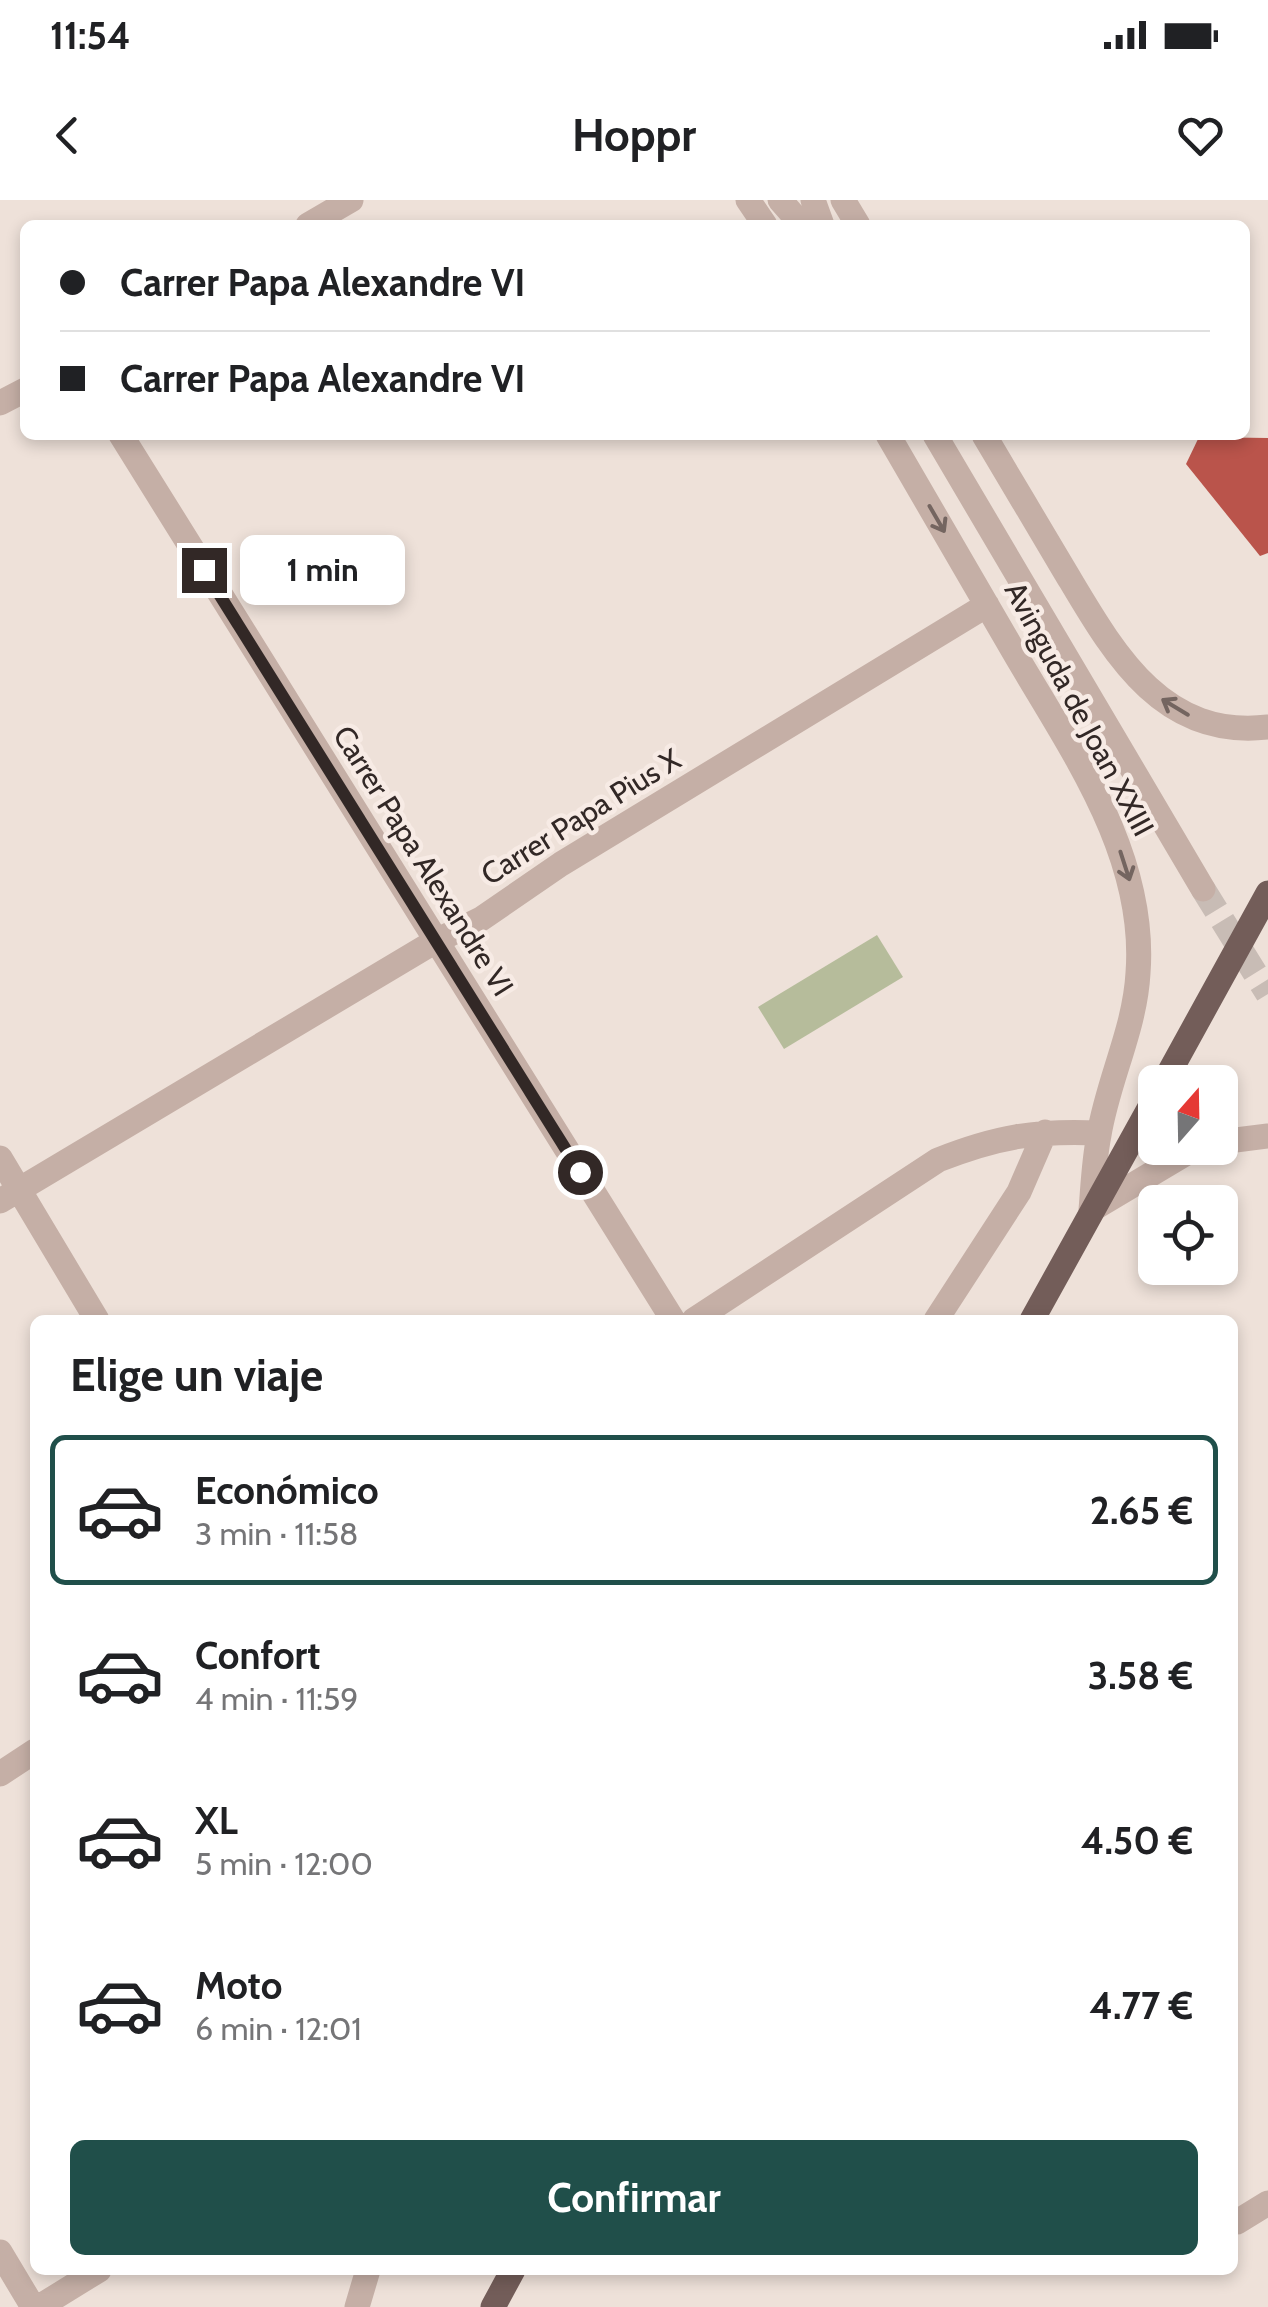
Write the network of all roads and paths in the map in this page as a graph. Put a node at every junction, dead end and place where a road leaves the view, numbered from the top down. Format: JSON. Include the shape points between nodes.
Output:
{"nodes":[{"id":1,"x":350,"y":200,"type":"edge"},
{"id":2,"x":780,"y":200,"type":"edge"},
{"id":3,"x":316,"y":220,"type":"edge"},
{"id":4,"x":798,"y":220,"type":"edge"},
{"id":5,"x":124,"y":440,"type":"edge"},
{"id":6,"x":891,"y":440,"type":"edge"},
{"id":7,"x":938,"y":440,"type":"edge"},
{"id":8,"x":987,"y":440,"type":"edge"},
{"id":9,"x":987,"y":605,"type":"junction"},
{"id":10,"x":1268,"y":727,"type":"edge"},
{"id":11,"x":1203,"y":889,"type":"tunnel mouth"},
{"id":12,"x":1268,"y":893,"type":"edge"},
{"id":13,"x":434,"y":942,"type":"junction"},
{"id":14,"x":1173,"y":1065,"type":"edge"},
{"id":15,"x":1138,"y":1128,"type":"edge"},
{"id":16,"x":1045,"y":1132,"type":"junction"},
{"id":17,"x":1099,"y":1134,"type":"junction"},
{"id":18,"x":1268,"y":1136,"type":"edge"},
{"id":19,"x":1238,"y":1140,"type":"edge"},
{"id":20,"x":0,"y":1158,"type":"edge"},
{"id":21,"x":1166,"y":1165,"type":"edge"},
{"id":22,"x":10,"y":1196,"type":"edge"},
{"id":23,"x":1091,"y":1210,"type":"junction"},
{"id":24,"x":93,"y":1315,"type":"edge"},
{"id":25,"x":670,"y":1315,"type":"edge"},
{"id":26,"x":702,"y":1315,"type":"edge"},
{"id":27,"x":939,"y":1315,"type":"edge"},
{"id":28,"x":1035,"y":1315,"type":"edge"},
{"id":29,"x":30,"y":1754,"type":"edge"},
{"id":30,"x":0,"y":1774,"type":"edge"},
{"id":31,"x":1268,"y":2202,"type":"edge"},
{"id":32,"x":1238,"y":2221,"type":"edge"},
{"id":33,"x":0,"y":2252,"type":"edge"},
{"id":34,"x":90,"y":2275,"type":"edge"},
{"id":35,"x":367,"y":2275,"type":"edge"},
{"id":36,"x":510,"y":2275,"type":"edge"},
{"id":37,"x":31,"y":2306,"type":"edge"},
{"id":38,"x":358,"y":2307,"type":"edge"},
{"id":39,"x":493,"y":2307,"type":"edge"}],
"edges":[{"from":1,"to":3,"type":"street"},
{"from":2,"to":4,"type":"street"},
{"from":5,"to":13,"type":"street","name":"Carrer Papa Alexandre VI"},
{"from":6,"to":9,"type":"street","name":"Avinguda de Joan XXIII","one_way":true},
{"from":7,"to":11,"type":"street","name":"Avinguda de Joan XXIII"},
{"from":10,"to":8,"type":"street","name":"Avinguda de Joan XXIII","one_way":true,"via":[[1214,725],[1176,710],[1141,683],[1110,646]]},
{"from":9,"to":13,"type":"street","name":"Carrer Papa Pius X"},
{"from":9,"to":17,"type":"street","name":"Avinguda de Joan XXIII","one_way":true,"via":[[1112,827],[1129,876],[1138,973]]},
{"from":12,"to":14,"type":"main road"},
{"from":13,"to":22,"type":"street","name":"Carrer Papa Pius X"},
{"from":13,"to":25,"type":"street","name":"Carrer Papa Alexandre VI"},
{"from":15,"to":23,"type":"main road"},
{"from":16,"to":17,"type":"street"},
{"from":16,"to":26,"type":"street","via":[[978,1144],[938,1160]]},
{"from":16,"to":27,"type":"street","via":[[1019,1192]]},
{"from":17,"to":23,"type":"street","name":"Avinguda de Joan XXIII"},
{"from":18,"to":19,"type":"street"},
{"from":20,"to":22,"type":"street"},
{"from":21,"to":23,"type":"street"},
{"from":22,"to":24,"type":"street"},
{"from":23,"to":28,"type":"main road"},
{"from":29,"to":30,"type":"street"},
{"from":31,"to":32,"type":"street"},
{"from":33,"to":37,"type":"street"},
{"from":34,"to":37,"type":"street"},
{"from":35,"to":38,"type":"street"},
{"from":36,"to":39,"type":"main road"}]}
